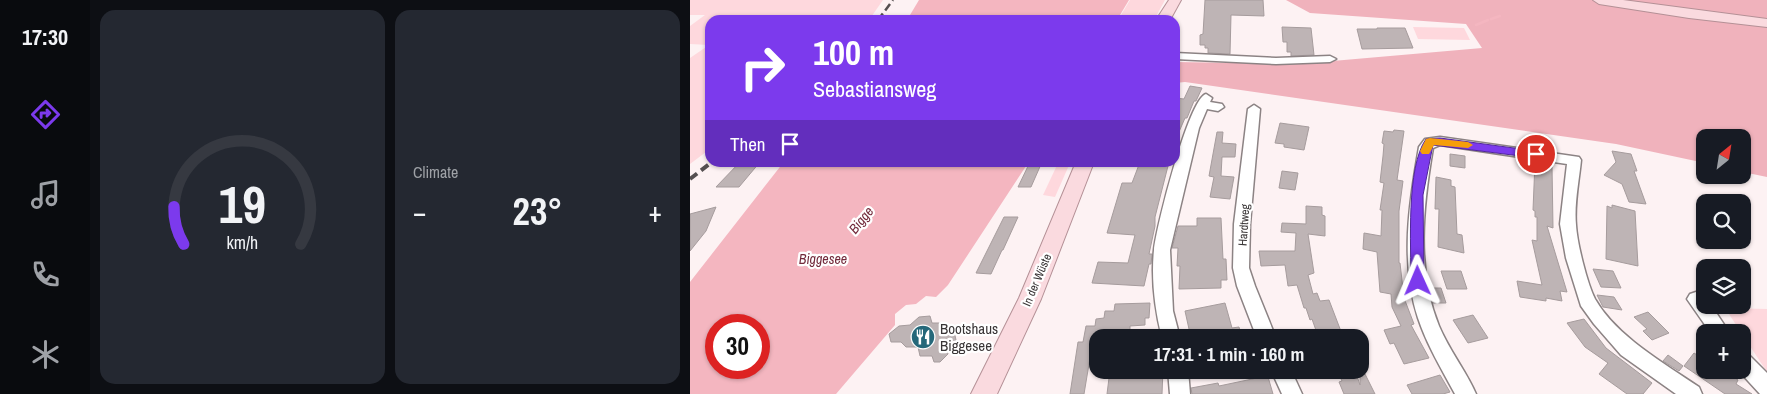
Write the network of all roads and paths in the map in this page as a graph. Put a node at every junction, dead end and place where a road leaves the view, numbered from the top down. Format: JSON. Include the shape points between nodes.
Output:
{"nodes":[{"id":1,"x":1175,"y":0,"type":"edge"},
{"id":2,"x":1599,"y":0,"type":"edge"},
{"id":3,"x":1166,"y":15,"type":"edge"},
{"id":4,"x":1767,"y":23,"type":"edge"},
{"id":5,"x":1180,"y":56,"type":"edge"},
{"id":6,"x":1330,"y":59,"type":"dead end"},
{"id":7,"x":1209,"y":103,"type":"dead end"},
{"id":8,"x":1254,"y":109,"type":"dead end"},
{"id":9,"x":1083,"y":167,"type":"edge"},
{"id":10,"x":1169,"y":329,"type":"edge"},
{"id":11,"x":1263,"y":329,"type":"edge"},
{"id":12,"x":1751,"y":370,"type":"edge"},
{"id":13,"x":1179,"y":379,"type":"edge"},
{"id":14,"x":1285,"y":379,"type":"edge"},
{"id":15,"x":1767,"y":387,"type":"edge"},
{"id":16,"x":984,"y":394,"type":"edge"},
{"id":17,"x":1180,"y":394,"type":"edge"},
{"id":18,"x":1292,"y":394,"type":"edge"},
{"id":19,"x":1466,"y":394,"type":"edge"},
{"id":20,"x":1692,"y":394,"type":"edge"}],
"edges":[{"from":1,"to":3,"type":"main road"},
{"from":2,"to":4,"type":"main road"},
{"from":5,"to":6,"type":"street","via":[[1276,62]]},
{"from":7,"to":10,"type":"street","via":[[1192,128],[1162,250],[1164,311]]},
{"from":8,"to":11,"type":"street","name":"Hardtweg","via":[[1242,224],[1241,268]]},
{"from":9,"to":16,"type":"main road","name":"In der Wüste","via":[[1030,299]]},
{"from":12,"to":15,"type":"street"},
{"from":13,"to":17,"type":"street"},
{"from":14,"to":18,"type":"street"},
{"from":19,"to":20,"type":"street","via":[[1439,347],[1427,318],[1418,281],[1417,195],[1426,147],[1430,142],[1574,160],[1568,224],[1587,301],[1628,349]]}]}
